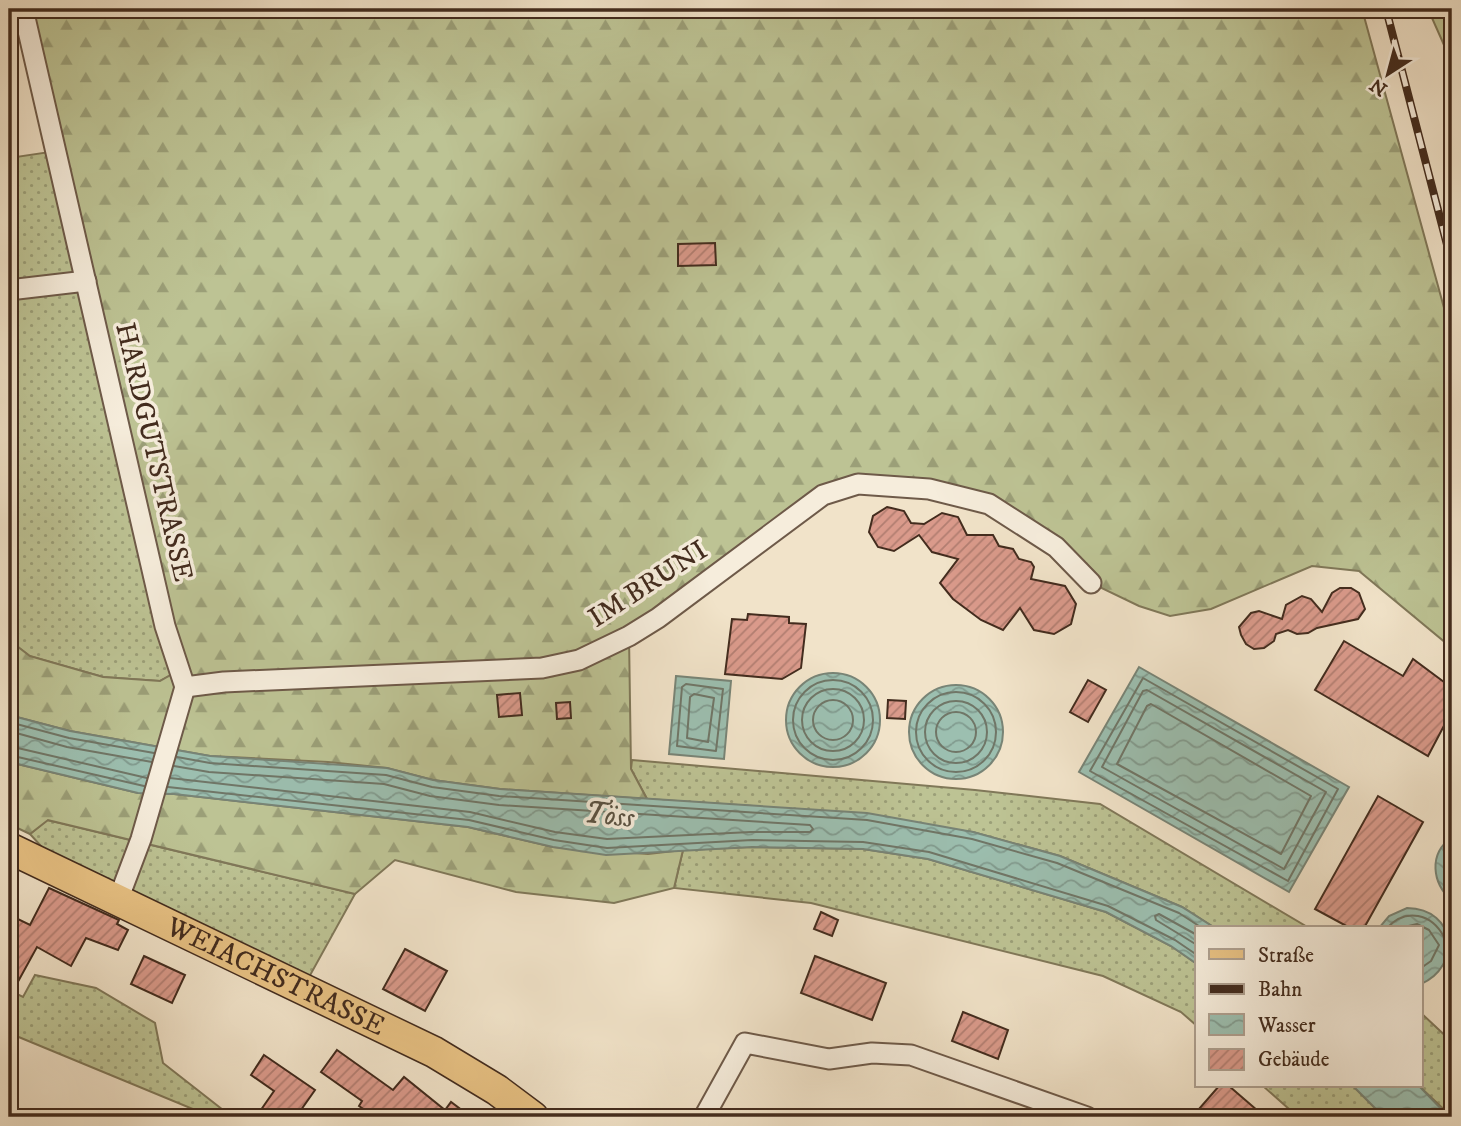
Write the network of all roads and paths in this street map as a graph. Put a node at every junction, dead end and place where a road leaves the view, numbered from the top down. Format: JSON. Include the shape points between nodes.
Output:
{"nodes":[{"id":1,"x":23,"y":9,"type":"edge"},
{"id":2,"x":86,"y":281,"type":"junction"},
{"id":3,"x":9,"y":290,"type":"edge"},
{"id":4,"x":1091,"y":583,"type":"dead end"},
{"id":5,"x":185,"y":687,"type":"junction"},
{"id":6,"x":9,"y":848,"type":"edge"},
{"id":7,"x":118,"y":900,"type":"junction"},
{"id":8,"x":533,"y":1117,"type":"edge"},
{"id":9,"x":704,"y":1117,"type":"edge"},
{"id":10,"x":1087,"y":1117,"type":"edge"}],
"edges":[{"from":1,"to":2,"type":"street","name":"HARDGUTSTRASSE"},
{"from":2,"to":3,"type":"street"},
{"from":2,"to":5,"type":"street","name":"HARDGUTSTRASSE","via":[[165,626]]},
{"from":4,"to":5,"type":"street","name":"IM BRUNI","via":[[1056,547],[989,504],[929,489],[858,484],[823,495],[658,618],[579,660],[486,673]]},
{"from":5,"to":7,"type":"street","via":[[143,834]]},
{"from":6,"to":7,"type":"main road","name":"WEIACHSTRASSE"},
{"from":7,"to":8,"type":"main road","name":"WEIACHSTRASSE","via":[[434,1052]]},
{"from":9,"to":10,"type":"street","via":[[745,1044],[829,1059],[872,1053],[911,1055]]}]}
